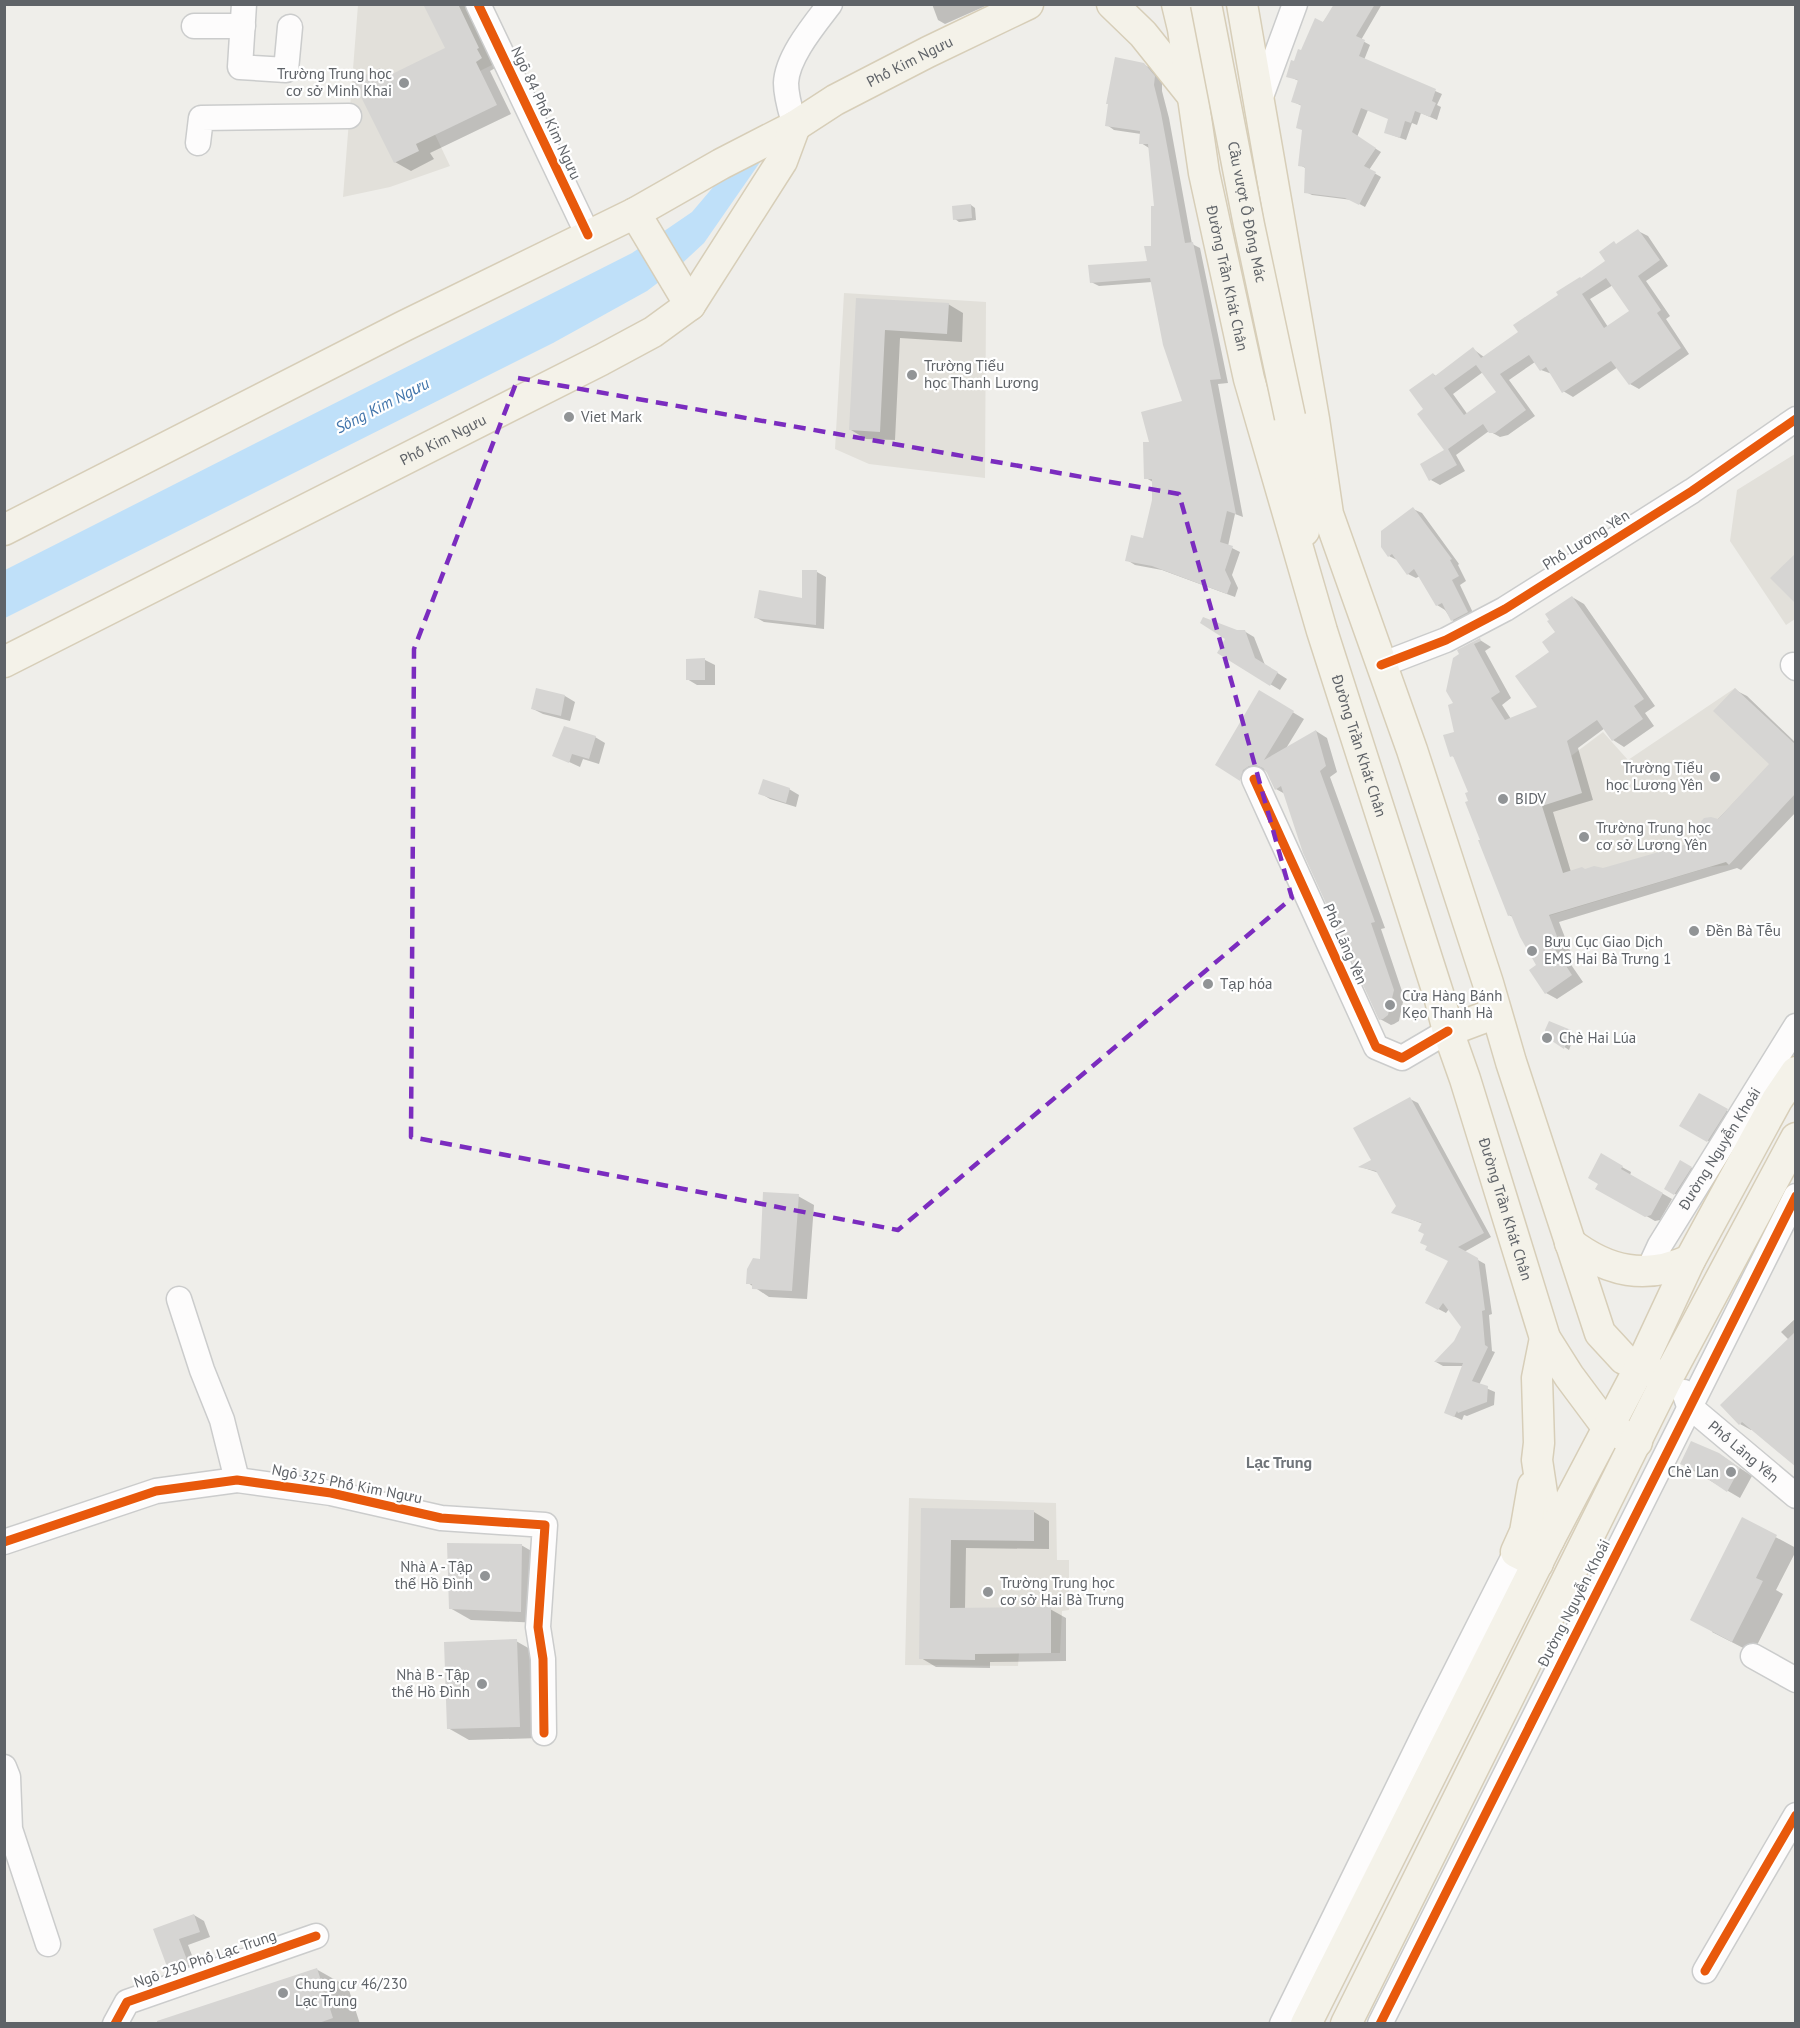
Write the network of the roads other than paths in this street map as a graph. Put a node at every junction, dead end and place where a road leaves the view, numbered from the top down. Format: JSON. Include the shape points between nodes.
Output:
{"nodes":[{"id":1,"x":478,"y":4,"type":"edge"},
{"id":2,"x":830,"y":4,"type":"edge"},
{"id":3,"x":1028,"y":4,"type":"edge"},
{"id":4,"x":1112,"y":4,"type":"edge"},
{"id":5,"x":1177,"y":4,"type":"edge"},
{"id":6,"x":1206,"y":4,"type":"edge"},
{"id":7,"x":1242,"y":4,"type":"edge"},
{"id":8,"x":1295,"y":4,"type":"edge"},
{"id":9,"x":244,"y":15,"type":"edge"},
{"id":10,"x":194,"y":26,"type":"dead end"},
{"id":11,"x":290,"y":27,"type":"dead end"},
{"id":12,"x":1191,"y":95,"type":"junction"},
{"id":13,"x":1259,"y":102,"type":"junction"},
{"id":14,"x":349,"y":116,"type":"dead end"},
{"id":15,"x":795,"y":126,"type":"junction"},
{"id":16,"x":198,"y":143,"type":"dead end"},
{"id":17,"x":1265,"y":143,"type":"junction"},
{"id":18,"x":1204,"y":173,"type":"junction"},
{"id":19,"x":640,"y":221,"type":"junction"},
{"id":20,"x":588,"y":235,"type":"junction"},
{"id":21,"x":684,"y":294,"type":"junction"},
{"id":22,"x":1290,"y":417,"type":"junction"},
{"id":23,"x":1796,"y":419,"type":"edge"},
{"id":24,"x":1328,"y":514,"type":"junction"},
{"id":25,"x":4,"y":530,"type":"edge"},
{"id":26,"x":1304,"y":567,"type":"junction"},
{"id":27,"x":4,"y":662,"type":"edge"},
{"id":28,"x":1381,"y":665,"type":"junction"},
{"id":29,"x":1254,"y":778,"type":"dead end"},
{"id":30,"x":1497,"y":1013,"type":"junction"},
{"id":31,"x":1796,"y":1026,"type":"edge"},
{"id":32,"x":1449,"y":1031,"type":"junction"},
{"id":33,"x":1796,"y":1072,"type":"edge"},
{"id":34,"x":1796,"y":1138,"type":"edge"},
{"id":35,"x":1796,"y":1196,"type":"edge"},
{"id":36,"x":1570,"y":1243,"type":"junction"},
{"id":37,"x":1690,"y":1260,"type":"junction"},
{"id":38,"x":1648,"y":1271,"type":"junction"},
{"id":39,"x":178,"y":1299,"type":"dead end"},
{"id":40,"x":1545,"y":1338,"type":"junction"},
{"id":41,"x":1640,"y":1367,"type":"junction"},
{"id":42,"x":1663,"y":1388,"type":"junction"},
{"id":43,"x":1689,"y":1406,"type":"junction"},
{"id":44,"x":1607,"y":1427,"type":"junction"},
{"id":45,"x":1637,"y":1442,"type":"junction"},
{"id":46,"x":237,"y":1480,"type":"junction"},
{"id":47,"x":1796,"y":1496,"type":"edge"},
{"id":48,"x":4,"y":1542,"type":"edge"},
{"id":49,"x":1534,"y":1552,"type":"junction"},
{"id":50,"x":1753,"y":1656,"type":"dead end"},
{"id":51,"x":1796,"y":1680,"type":"edge"},
{"id":52,"x":544,"y":1733,"type":"dead end"},
{"id":53,"x":4,"y":1767,"type":"edge"},
{"id":54,"x":1796,"y":1815,"type":"edge"},
{"id":55,"x":7,"y":1830,"type":"edge"},
{"id":56,"x":316,"y":1936,"type":"dead end"},
{"id":57,"x":48,"y":1944,"type":"dead end"},
{"id":58,"x":1705,"y":1971,"type":"dead end"},
{"id":59,"x":115,"y":2024,"type":"edge"},
{"id":60,"x":1282,"y":2024,"type":"edge"},
{"id":61,"x":1306,"y":2024,"type":"edge"},
{"id":62,"x":1346,"y":2024,"type":"edge"},
{"id":63,"x":1380,"y":2024,"type":"edge"}],
"edges":[{"from":1,"to":20,"type":"street","name":"Ngõ 84 Phố Kim Ngưu"},
{"from":2,"to":15,"type":"street","via":[[789,65],[786,83]]},
{"from":3,"to":15,"type":"main road","name":"Phố Kim Ngưu","via":[[928,52]]},
{"from":4,"to":12,"type":"main road","via":[[1143,34]]},
{"from":5,"to":12,"type":"main road","name":"Đường Trần Khát Chân"},
{"from":6,"to":22,"type":"main road","name":"Cầu vượt Ô Đống Mác","bridge":true},
{"from":7,"to":13,"type":"main road"},
{"from":8,"to":13,"type":"street"},
{"from":9,"to":10,"type":"street"},
{"from":9,"to":11,"type":"street","via":[[240,67],[286,70]]},
{"from":12,"to":18,"type":"main road","name":"Đường Trần Khát Chân"},
{"from":13,"to":17,"type":"main road"},
{"from":14,"to":16,"type":"street","via":[[201,118]]},
{"from":15,"to":19,"type":"main road","name":"Phố Kim Ngưu","via":[[721,164]]},
{"from":15,"to":21,"type":"main road","name":"Phố Kim Ngưu","via":[[782,161]]},
{"from":17,"to":18,"type":"main road","via":[[1254,137],[1233,139],[1222,147]]},
{"from":17,"to":24,"type":"main road"},
{"from":18,"to":26,"type":"main road","name":"Đường Trần Khát Chân","via":[[1249,380]]},
{"from":19,"to":20,"type":"main road","name":"Phố Kim Ngưu"},
{"from":19,"to":21,"type":"main road"},
{"from":20,"to":25,"type":"main road","name":"Phố Kim Ngưu"},
{"from":21,"to":27,"type":"main road","name":"Phố Kim Ngưu","via":[[653,332],[618,352]]},
{"from":22,"to":24,"type":"main road","name":"Cầu vượt Ô Đống Mác"},
{"from":22,"to":26,"type":"main road","name":"Cầu vượt Ô Đống Mác","via":[[1304,500]]},
{"from":23,"to":28,"type":"street","name":"Phố Lương Yên","via":[[1692,491],[1504,609],[1446,640]]},
{"from":24,"to":28,"type":"main road"},
{"from":26,"to":32,"type":"main road","name":"Đường Trần Khát Chân"},
{"from":28,"to":30,"type":"main road"},
{"from":29,"to":32,"type":"street","name":"Phố Lãng Yên","via":[[1376,1047],[1402,1058]]},
{"from":30,"to":32,"type":"main road"},
{"from":30,"to":36,"type":"main road"},
{"from":31,"to":38,"type":"street","name":"Đường Nguyễn Khoái","via":[[1660,1245]]},
{"from":32,"to":40,"type":"main road","name":"Đường Trần Khát Chân"},
{"from":33,"to":37,"type":"main road","name":"Đường Nguyễn Khoái"},
{"from":34,"to":42,"type":"main road","name":"Đường Nguyễn Khoái"},
{"from":35,"to":43,"type":"street","name":"Đường Nguyễn Khoái"},
{"from":36,"to":38,"type":"main road","via":[[1609,1265]]},
{"from":36,"to":41,"type":"main road","via":[[1600,1333],[1624,1359]]},
{"from":37,"to":38,"type":"main road","via":[[1670,1269]]},
{"from":37,"to":41,"type":"main road","name":"Đường Nguyễn Khoái"},
{"from":39,"to":46,"type":"street","via":[[222,1420]]},
{"from":40,"to":44,"type":"main road","name":"Đường Trần Khát Chân"},
{"from":40,"to":49,"type":"main road","via":[[1538,1378]]},
{"from":41,"to":42,"type":"main road"},
{"from":41,"to":44,"type":"main road","name":"Đường Nguyễn Khoái"},
{"from":42,"to":43,"type":"street","name":"Phố Lãng Yên","via":[[1683,1389]]},
{"from":42,"to":45,"type":"main road","name":"Đường Nguyễn Khoái"},
{"from":43,"to":47,"type":"street","name":"Phố Lãng Yên"},
{"from":43,"to":63,"type":"street","name":"Đường Nguyễn Khoái"},
{"from":44,"to":45,"type":"main road","name":"Đường Trần Khát Chân"},
{"from":44,"to":49,"type":"main road","name":"Đường Nguyễn Khoái"},
{"from":45,"to":62,"type":"main road","name":"Đường Nguyễn Khoái"},
{"from":46,"to":48,"type":"street","name":"Ngõ 325 Phố Kim Ngưu","via":[[156,1491]]},
{"from":46,"to":52,"type":"street","name":"Ngõ 325 Phố Kim Ngưu","via":[[331,1493],[441,1518],[545,1525],[538,1627],[543,1659]]},
{"from":49,"to":60,"type":"street","name":"Đường Nguyễn Khoái","via":[[1438,1705]]},
{"from":49,"to":61,"type":"main road","name":"Đường Nguyễn Khoái"},
{"from":50,"to":51,"type":"street"},
{"from":53,"to":55,"type":"street","via":[[8,1777]]},
{"from":54,"to":58,"type":"street"},
{"from":55,"to":57,"type":"street"},
{"from":56,"to":59,"type":"street","name":"Ngõ 230 Phố Lạc Trung","via":[[127,2002]]}]}
